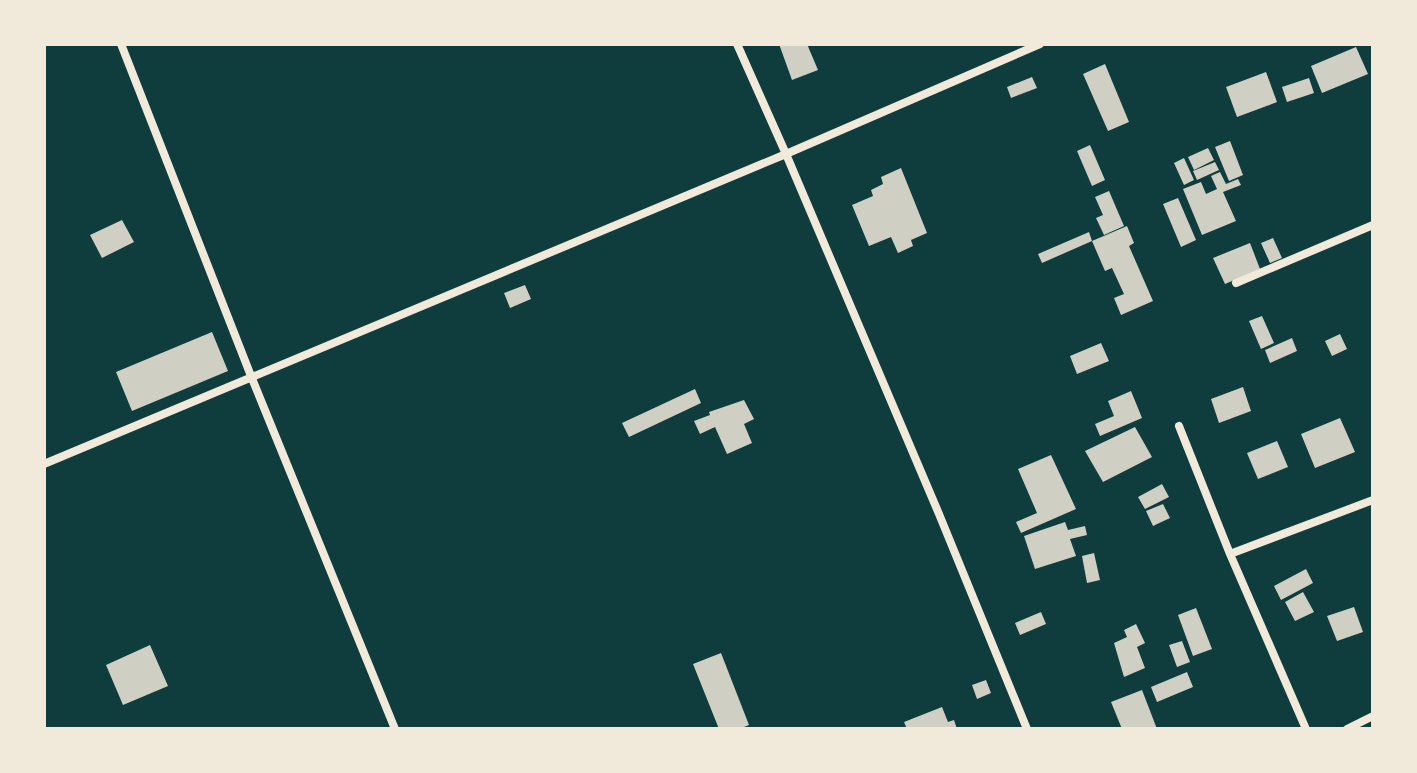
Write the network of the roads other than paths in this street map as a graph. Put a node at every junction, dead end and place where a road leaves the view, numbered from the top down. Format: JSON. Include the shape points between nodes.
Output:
{"nodes":[{"id":1,"x":121,"y":44,"type":"edge"},
{"id":2,"x":737,"y":44,"type":"edge"},
{"id":3,"x":1040,"y":44,"type":"edge"},
{"id":4,"x":786,"y":154,"type":"junction"},
{"id":5,"x":1373,"y":225,"type":"edge"},
{"id":6,"x":1236,"y":283,"type":"dead end"},
{"id":7,"x":251,"y":376,"type":"junction"},
{"id":8,"x":1179,"y":426,"type":"dead end"},
{"id":9,"x":44,"y":464,"type":"edge"},
{"id":10,"x":1373,"y":500,"type":"edge"},
{"id":11,"x":1230,"y":554,"type":"junction"},
{"id":12,"x":1373,"y":716,"type":"edge"},
{"id":13,"x":395,"y":729,"type":"edge"},
{"id":14,"x":1027,"y":729,"type":"edge"},
{"id":15,"x":1306,"y":729,"type":"edge"},
{"id":16,"x":1347,"y":729,"type":"edge"}],
"edges":[{"from":1,"to":7,"type":"street"},
{"from":2,"to":4,"type":"street"},
{"from":3,"to":4,"type":"street"},
{"from":4,"to":7,"type":"street"},
{"from":4,"to":14,"type":"street"},
{"from":5,"to":6,"type":"street"},
{"from":7,"to":9,"type":"street"},
{"from":7,"to":13,"type":"street"},
{"from":8,"to":11,"type":"street"},
{"from":10,"to":11,"type":"street"},
{"from":11,"to":15,"type":"street"},
{"from":12,"to":16,"type":"street"}]}
